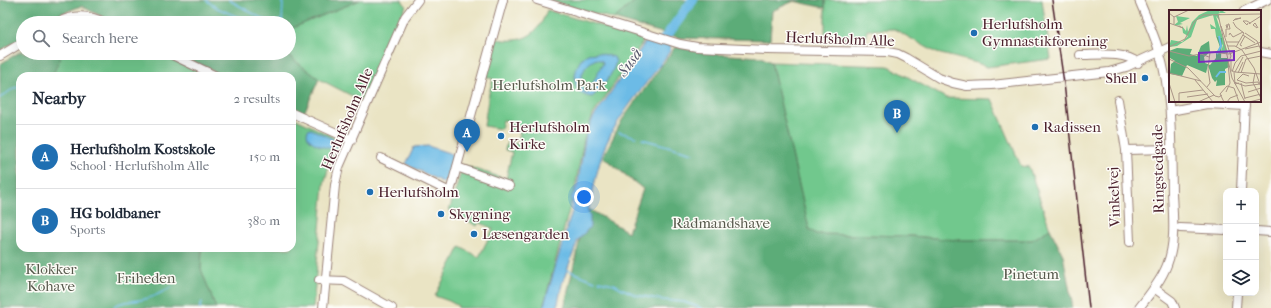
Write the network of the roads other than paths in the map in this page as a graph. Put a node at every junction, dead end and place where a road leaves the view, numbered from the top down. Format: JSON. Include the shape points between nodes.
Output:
{"nodes":[{"id":1,"x":418,"y":0,"type":"edge"},
{"id":2,"x":504,"y":0,"type":"edge"},
{"id":3,"x":537,"y":0,"type":"edge"},
{"id":4,"x":1139,"y":0,"type":"edge"},
{"id":5,"x":1267,"y":0,"type":"edge"},
{"id":6,"x":1246,"y":10,"type":"edge"},
{"id":7,"x":78,"y":16,"type":"edge"},
{"id":8,"x":90,"y":16,"type":"edge"},
{"id":9,"x":16,"y":46,"type":"edge"},
{"id":10,"x":1169,"y":48,"type":"edge"},
{"id":11,"x":1160,"y":52,"type":"junction"},
{"id":12,"x":1261,"y":52,"type":"edge"},
{"id":13,"x":1080,"y":54,"type":"dead end"},
{"id":14,"x":1271,"y":54,"type":"edge"},
{"id":15,"x":0,"y":56,"type":"edge"},
{"id":16,"x":183,"y":60,"type":"edge"},
{"id":17,"x":1138,"y":62,"type":"junction"},
{"id":18,"x":208,"y":72,"type":"edge"},
{"id":19,"x":1118,"y":100,"type":"dead end"},
{"id":20,"x":1245,"y":103,"type":"edge"},
{"id":21,"x":1170,"y":111,"type":"junction"},
{"id":22,"x":296,"y":115,"type":"edge"},
{"id":23,"x":352,"y":140,"type":"junction"},
{"id":24,"x":1172,"y":149,"type":"junction"},
{"id":25,"x":1126,"y":150,"type":"junction"},
{"id":26,"x":381,"y":158,"type":"dead end"},
{"id":27,"x":457,"y":167,"type":"junction"},
{"id":28,"x":509,"y":186,"type":"dead end"},
{"id":29,"x":1241,"y":188,"type":"edge"},
{"id":30,"x":1180,"y":228,"type":"dead end"},
{"id":31,"x":1223,"y":230,"type":"edge"},
{"id":32,"x":1259,"y":231,"type":"edge"},
{"id":33,"x":1271,"y":232,"type":"edge"},
{"id":34,"x":1130,"y":242,"type":"dead end"},
{"id":35,"x":322,"y":280,"type":"junction"},
{"id":36,"x":1154,"y":288,"type":"junction"},
{"id":37,"x":1237,"y":296,"type":"edge"},
{"id":38,"x":323,"y":308,"type":"edge"},
{"id":39,"x":392,"y":308,"type":"edge"},
{"id":40,"x":1139,"y":308,"type":"edge"},
{"id":41,"x":1175,"y":308,"type":"edge"},
{"id":42,"x":1236,"y":308,"type":"edge"}],
"edges":[{"from":1,"to":23,"type":"street","name":"Herlufsholm Alle","via":[[405,17]]},
{"from":2,"to":27,"type":"street"},
{"from":3,"to":17,"type":"street","name":"Herlufsholm Alle","via":[[697,47],[898,54],[939,78],[966,86],[1109,72]]},
{"from":4,"to":11,"type":"street","name":"Ringstedgade"},
{"from":5,"to":6,"type":"street"},
{"from":7,"to":8,"type":"street"},
{"from":9,"to":15,"type":"street"},
{"from":10,"to":11,"type":"street","name":"Herlufsholm Alle"},
{"from":11,"to":17,"type":"street","name":"Herlufsholm Alle"},
{"from":11,"to":21,"type":"street","name":"Ringstedgade"},
{"from":12,"to":14,"type":"street"},
{"from":13,"to":17,"type":"street","via":[[1122,55]]},
{"from":16,"to":18,"type":"street"},
{"from":19,"to":25,"type":"street","name":"Vinkelvej"},
{"from":20,"to":21,"type":"street","via":[[1206,104]]},
{"from":20,"to":29,"type":"street"},
{"from":21,"to":24,"type":"street","name":"Ringstedgade"},
{"from":22,"to":23,"type":"street"},
{"from":23,"to":35,"type":"street","name":"Herlufsholm Alle","via":[[339,167],[335,185]]},
{"from":24,"to":25,"type":"street","name":"Vinkelvej"},
{"from":24,"to":36,"type":"street","name":"Ringstedgade","via":[[1172,244],[1167,266]]},
{"from":25,"to":34,"type":"street","name":"Vinkelvej"},
{"from":26,"to":27,"type":"street","via":[[450,192]]},
{"from":27,"to":28,"type":"street"},
{"from":30,"to":31,"type":"street"},
{"from":32,"to":33,"type":"street"},
{"from":35,"to":38,"type":"street","name":"Herlufsholm Alle"},
{"from":35,"to":39,"type":"street","via":[[344,281]]},
{"from":36,"to":40,"type":"street","name":"Ringstedgade"},
{"from":36,"to":41,"type":"street","via":[[1172,301]]},
{"from":37,"to":42,"type":"street"}]}
